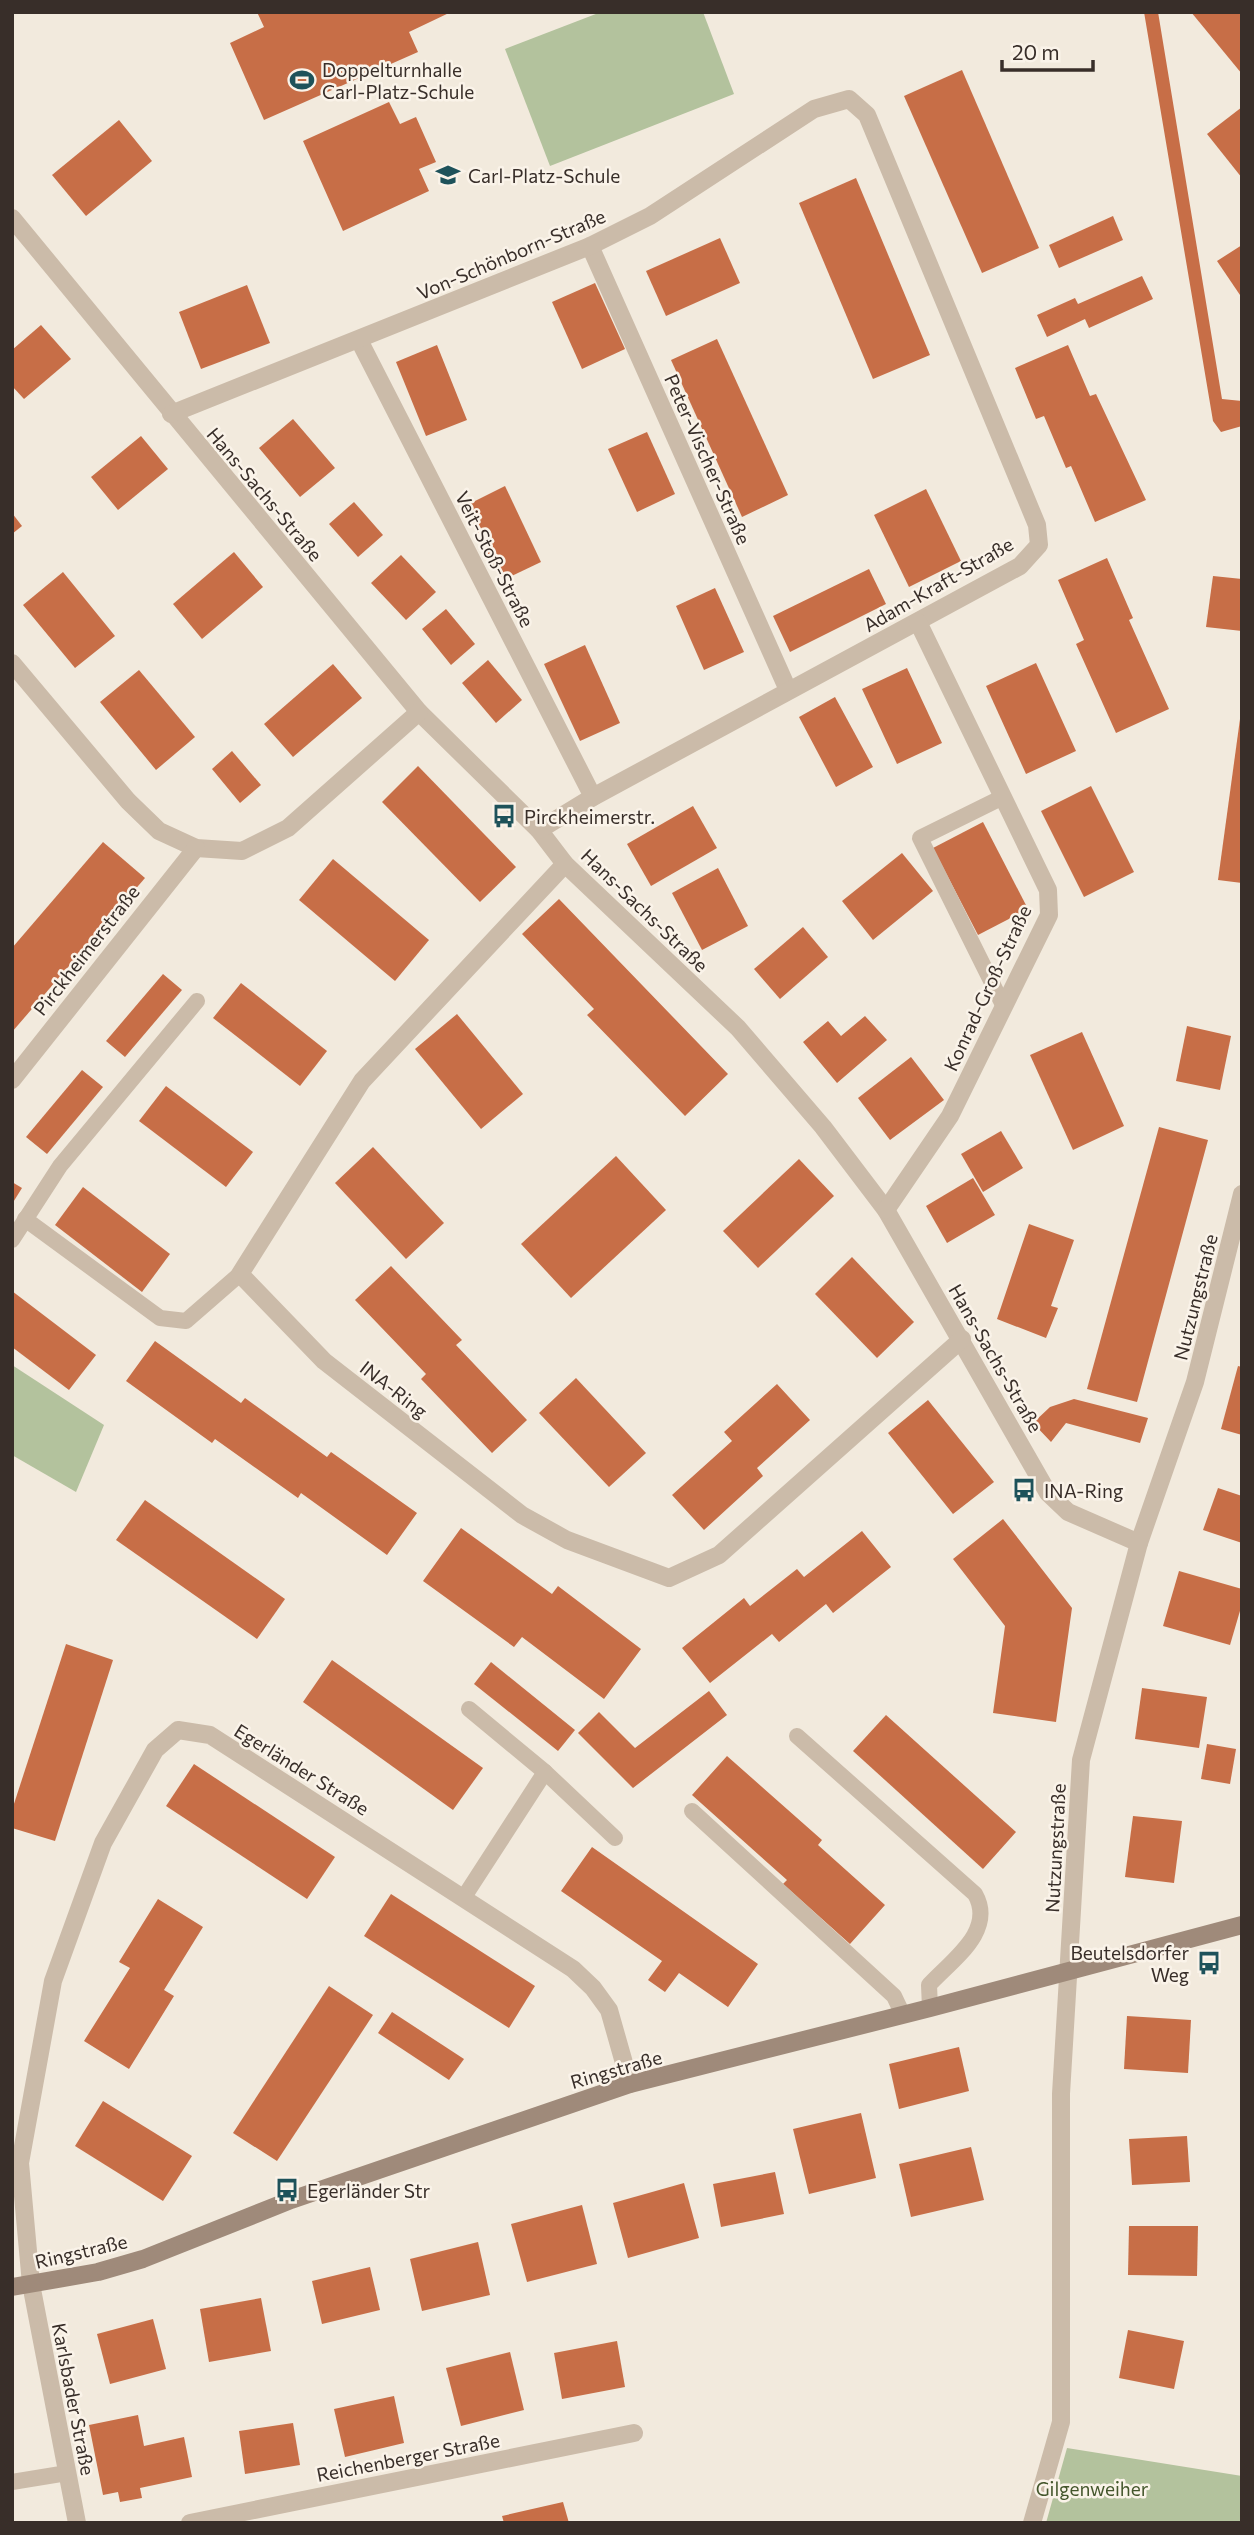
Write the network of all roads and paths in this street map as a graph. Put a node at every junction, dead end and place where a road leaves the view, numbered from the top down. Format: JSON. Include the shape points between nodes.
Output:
{"nodes":[{"id":1,"x":849,"y":99,"type":"joint"},
{"id":2,"x":12,"y":218,"type":"edge"},
{"id":3,"x":590,"y":246,"type":"junction"},
{"id":4,"x":359,"y":340,"type":"junction"},
{"id":5,"x":171,"y":414,"type":"junction"},
{"id":6,"x":918,"y":622,"type":"junction"},
{"id":7,"x":12,"y":663,"type":"edge"},
{"id":8,"x":788,"y":690,"type":"junction"},
{"id":9,"x":419,"y":712,"type":"junction"},
{"id":10,"x":593,"y":797,"type":"junction"},
{"id":11,"x":1003,"y":797,"type":"junction"},
{"id":12,"x":538,"y":830,"type":"junction"},
{"id":13,"x":196,"y":848,"type":"junction"},
{"id":14,"x":565,"y":864,"type":"junction"},
{"id":15,"x":197,"y":1001,"type":"dead end"},
{"id":16,"x":1004,"y":1007,"type":"junction"},
{"id":17,"x":12,"y":1080,"type":"edge"},
{"id":18,"x":1242,"y":1194,"type":"edge"},
{"id":19,"x":887,"y":1210,"type":"junction"},
{"id":20,"x":26,"y":1219,"type":"junction"},
{"id":21,"x":12,"y":1240,"type":"edge"},
{"id":22,"x":240,"y":1274,"type":"junction"},
{"id":23,"x":962,"y":1339,"type":"junction"},
{"id":24,"x":1139,"y":1543,"type":"junction"},
{"id":25,"x":469,"y":1709,"type":"dead end"},
{"id":26,"x":797,"y":1736,"type":"dead end"},
{"id":27,"x":545,"y":1772,"type":"junction"},
{"id":28,"x":692,"y":1811,"type":"dead end"},
{"id":29,"x":615,"y":1838,"type":"dead end"},
{"id":30,"x":464,"y":1897,"type":"junction"},
{"id":31,"x":1242,"y":1925,"type":"edge"},
{"id":32,"x":1070,"y":1970,"type":"junction"},
{"id":33,"x":930,"y":2008,"type":"junction"},
{"id":34,"x":903,"y":2015,"type":"junction"},
{"id":35,"x":630,"y":2084,"type":"junction"},
{"id":36,"x":31,"y":2284,"type":"junction"},
{"id":37,"x":12,"y":2287,"type":"edge"},
{"id":38,"x":634,"y":2433,"type":"dead end"},
{"id":39,"x":67,"y":2473,"type":"junction"},
{"id":40,"x":12,"y":2482,"type":"edge"},
{"id":41,"x":77,"y":2523,"type":"edge"},
{"id":42,"x":190,"y":2523,"type":"edge"},
{"id":43,"x":1032,"y":2523,"type":"edge"}],
"edges":[{"from":1,"to":3,"type":"street","name":"Von-Schönborn-Straße","via":[[814,109],[650,216]]},
{"from":1,"to":6,"type":"street","name":"Adam-Kraft-Straße","via":[[867,115],[1037,525],[1039,545],[1020,566]]},
{"from":2,"to":5,"type":"street","name":"Hans-Sachs-Straße"},
{"from":3,"to":4,"type":"street","name":"Von-Schönborn-Straße"},
{"from":3,"to":8,"type":"street","name":"Peter-Vischer-Straße"},
{"from":4,"to":5,"type":"street","name":"Von-Schönborn-Straße"},
{"from":4,"to":10,"type":"street","name":"Veit-Stoß-Straße"},
{"from":5,"to":9,"type":"street","name":"Hans-Sachs-Straße"},
{"from":6,"to":8,"type":"street","name":"Adam-Kraft-Straße"},
{"from":6,"to":11,"type":"street","name":"Konrad-Groß-Straße"},
{"from":7,"to":13,"type":"street","via":[[128,801],[159,831]]},
{"from":8,"to":10,"type":"street","name":"Adam-Kraft-Straße"},
{"from":9,"to":12,"type":"street","name":"Hans-Sachs-Straße"},
{"from":9,"to":13,"type":"street","via":[[288,828],[242,851]]},
{"from":10,"to":12,"type":"street","name":"Adam-Kraft-Straße"},
{"from":11,"to":16,"type":"street","name":"Konrad-Groß-Straße","via":[[1048,890],[1049,915]]},
{"from":11,"to":16,"type":"lane","via":[[920,838]]},
{"from":12,"to":14,"type":"street","name":"Hans-Sachs-Straße"},
{"from":13,"to":17,"type":"street","name":"Pirckheimerstraße"},
{"from":14,"to":19,"type":"street","name":"Hans-Sachs-Straße","via":[[738,1028]]},
{"from":14,"to":22,"type":"street","via":[[362,1081]]},
{"from":15,"to":20,"type":"lane","via":[[60,1166]]},
{"from":16,"to":19,"type":"street","name":"Konrad-Groß-Straße","via":[[950,1116]]},
{"from":18,"to":24,"type":"street","name":"Nutzungstraße","via":[[1195,1382]]},
{"from":19,"to":23,"type":"street","name":"Hans-Sachs-Straße"},
{"from":20,"to":21,"type":"lane"},
{"from":20,"to":22,"type":"lane","via":[[160,1318],[186,1321]]},
{"from":22,"to":23,"type":"street","name":"INA-Ring","via":[[324,1361],[522,1515],[567,1540],[669,1578],[719,1555]]},
{"from":23,"to":24,"type":"street","name":"Hans-Sachs-Straße","via":[[1048,1493],[1068,1513]]},
{"from":24,"to":32,"type":"street","name":"Nutzungstraße","via":[[1081,1760]]},
{"from":25,"to":27,"type":"lane"},
{"from":26,"to":33,"type":"lane","via":[[975,1894],[981,1905],[982,1922],[976,1936],[929,1985]]},
{"from":27,"to":29,"type":"lane"},
{"from":27,"to":30,"type":"lane"},
{"from":28,"to":34,"type":"lane","via":[[894,1996]]},
{"from":30,"to":35,"type":"street","name":"Egerländer Straße","via":[[573,1969],[593,1988],[609,2010]]},
{"from":30,"to":36,"type":"street","name":"Egerländer Straße","via":[[211,1735],[178,1730],[155,1750],[103,1843],[53,1981],[20,2162]]},
{"from":31,"to":32,"type":"street","name":"Ringstraße"},
{"from":32,"to":33,"type":"street","name":"Ringstraße"},
{"from":32,"to":43,"type":"street","name":"Nutzungstraße","via":[[1061,2094],[1061,2422]]},
{"from":33,"to":34,"type":"street","name":"Ringstraße"},
{"from":34,"to":35,"type":"street","name":"Ringstraße"},
{"from":35,"to":36,"type":"street","name":"Ringstraße","via":[[291,2200],[144,2259]]},
{"from":36,"to":37,"type":"street","name":"Ringstraße"},
{"from":36,"to":39,"type":"street","name":"Karlsbader Straße"},
{"from":38,"to":42,"type":"street","name":"Reichenberger Straße"},
{"from":39,"to":40,"type":"lane"},
{"from":39,"to":41,"type":"street","name":"Karlsbader Straße"}]}
